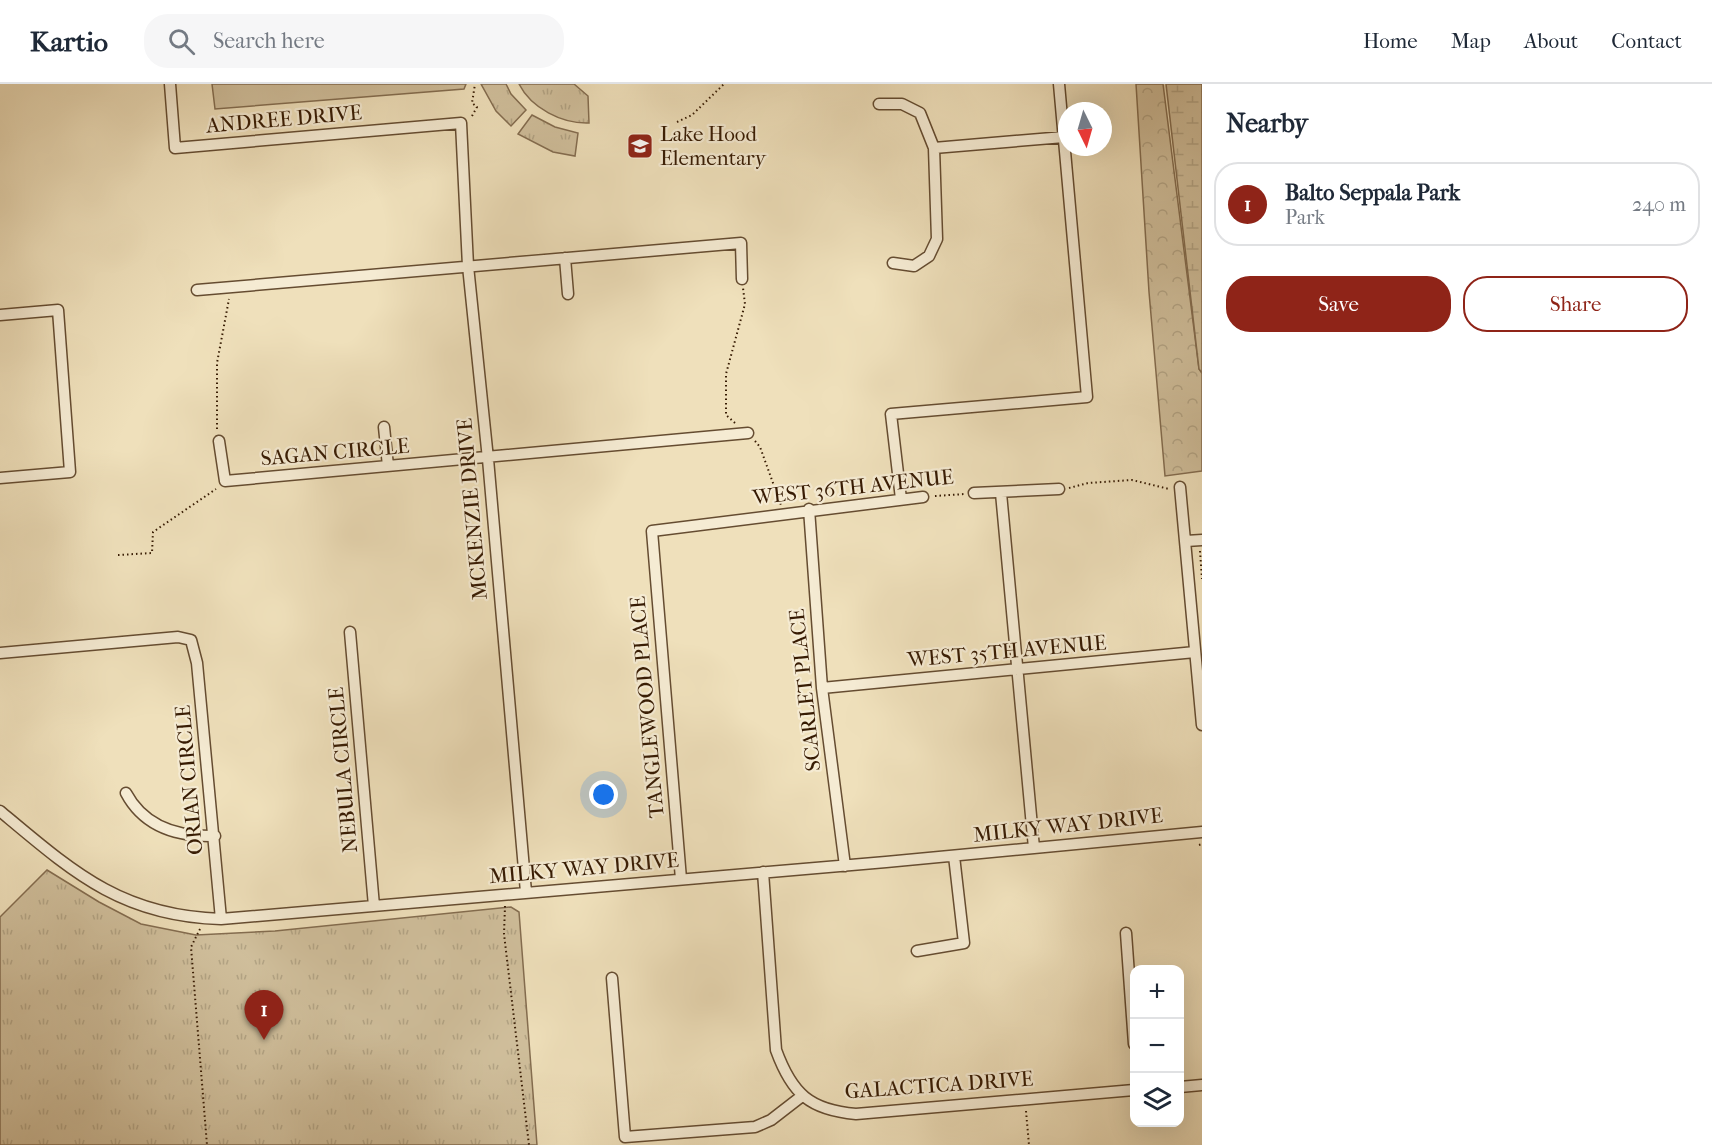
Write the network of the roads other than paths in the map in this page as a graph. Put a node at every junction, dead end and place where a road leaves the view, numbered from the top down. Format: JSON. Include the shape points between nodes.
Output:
{"nodes":[{"id":1,"x":170,"y":84,"type":"edge"},
{"id":2,"x":1059,"y":84,"type":"edge"},
{"id":3,"x":1061,"y":102,"type":"edge"},
{"id":4,"x":879,"y":104,"type":"dead end"},
{"id":5,"x":460,"y":123,"type":"joint"},
{"id":6,"x":1058,"y":138,"type":"edge"},
{"id":7,"x":934,"y":148,"type":"junction"},
{"id":8,"x":1066,"y":156,"type":"edge"},
{"id":9,"x":565,"y":258,"type":"junction"},
{"id":10,"x":893,"y":263,"type":"dead end"},
{"id":11,"x":468,"y":266,"type":"junction"},
{"id":12,"x":742,"y":278,"type":"road end"},
{"id":13,"x":197,"y":290,"type":"dead end"},
{"id":14,"x":568,"y":294,"type":"dead end"},
{"id":15,"x":0,"y":315,"type":"edge"},
{"id":16,"x":384,"y":427,"type":"dead end"},
{"id":17,"x":748,"y":433,"type":"road end"},
{"id":18,"x":219,"y":441,"type":"road end"},
{"id":19,"x":488,"y":459,"type":"junction"},
{"id":20,"x":388,"y":466,"type":"junction"},
{"id":21,"x":0,"y":478,"type":"edge"},
{"id":22,"x":1180,"y":487,"type":"road end"},
{"id":23,"x":1059,"y":489,"type":"road end"},
{"id":24,"x":974,"y":493,"type":"road end"},
{"id":25,"x":1001,"y":493,"type":"junction"},
{"id":26,"x":923,"y":497,"type":"road end"},
{"id":27,"x":901,"y":499,"type":"junction"},
{"id":28,"x":809,"y":509,"type":"junction"},
{"id":29,"x":652,"y":531,"type":"joint"},
{"id":30,"x":1200,"y":540,"type":"edge"},
{"id":31,"x":1186,"y":541,"type":"junction"},
{"id":32,"x":350,"y":632,"type":"dead end"},
{"id":33,"x":0,"y":652,"type":"edge"},
{"id":34,"x":1195,"y":652,"type":"junction"},
{"id":35,"x":1017,"y":669,"type":"junction"},
{"id":36,"x":822,"y":688,"type":"junction"},
{"id":37,"x":1202,"y":725,"type":"edge"},
{"id":38,"x":126,"y":793,"type":"dead end"},
{"id":39,"x":0,"y":812,"type":"edge"},
{"id":40,"x":1202,"y":832,"type":"edge"},
{"id":41,"x":215,"y":836,"type":"junction"},
{"id":42,"x":1034,"y":848,"type":"junction"},
{"id":43,"x":954,"y":856,"type":"junction"},
{"id":44,"x":845,"y":866,"type":"junction"},
{"id":45,"x":763,"y":872,"type":"junction"},
{"id":46,"x":681,"y":879,"type":"junction"},
{"id":47,"x":526,"y":892,"type":"junction"},
{"id":48,"x":374,"y":906,"type":"junction"},
{"id":49,"x":221,"y":919,"type":"junction"},
{"id":50,"x":1126,"y":933,"type":"dead end"},
{"id":51,"x":917,"y":951,"type":"dead end"},
{"id":52,"x":612,"y":978,"type":"dead end"},
{"id":53,"x":1132,"y":1019,"type":"edge"},
{"id":54,"x":1202,"y":1085,"type":"edge"},
{"id":55,"x":1184,"y":1087,"type":"edge"},
{"id":56,"x":1130,"y":1090,"type":"edge"},
{"id":57,"x":802,"y":1096,"type":"junction"}],
"edges":[{"from":1,"to":5,"type":"street","name":"ANDREE DRIVE","via":[[176,148]]},
{"from":2,"to":3,"type":"street"},
{"from":4,"to":7,"type":"street","via":[[902,104],[920,114]]},
{"from":5,"to":11,"type":"street","name":"MCKENZIE DRIVE"},
{"from":6,"to":7,"type":"street"},
{"from":7,"to":10,"type":"street","via":[[938,239],[929,256],[914,266]]},
{"from":8,"to":27,"type":"street","via":[[1087,397],[891,414]]},
{"from":9,"to":11,"type":"street"},
{"from":9,"to":12,"type":"street","via":[[741,243]]},
{"from":9,"to":14,"type":"street"},
{"from":11,"to":13,"type":"street"},
{"from":11,"to":19,"type":"street","name":"MCKENZIE DRIVE"},
{"from":15,"to":21,"type":"street","via":[[58,310],[70,472]]},
{"from":16,"to":20,"type":"street"},
{"from":17,"to":19,"type":"street","name":"SAGAN CIRCLE"},
{"from":18,"to":20,"type":"street","name":"SAGAN CIRCLE","via":[[225,481]]},
{"from":19,"to":20,"type":"street","name":"SAGAN CIRCLE"},
{"from":19,"to":47,"type":"street","name":"MCKENZIE DRIVE"},
{"from":22,"to":31,"type":"street"},
{"from":23,"to":25,"type":"street","name":"WEST 36TH AVENUE"},
{"from":24,"to":25,"type":"street","name":"WEST 36TH AVENUE"},
{"from":25,"to":35,"type":"street"},
{"from":26,"to":27,"type":"street","name":"WEST 36TH AVENUE"},
{"from":27,"to":28,"type":"street","name":"WEST 36TH AVENUE"},
{"from":28,"to":29,"type":"street","name":"WEST 36TH AVENUE"},
{"from":28,"to":36,"type":"street","name":"SCARLET PLACE"},
{"from":29,"to":46,"type":"street","name":"TANGLEWOOD PLACE"},
{"from":30,"to":31,"type":"street"},
{"from":31,"to":34,"type":"street"},
{"from":32,"to":48,"type":"street","name":"NEBULA CIRCLE"},
{"from":33,"to":41,"type":"street","name":"ORIAN CIRCLE","via":[[178,637],[190,640],[197,663]]},
{"from":34,"to":35,"type":"street","name":"WEST 35TH AVENUE"},
{"from":34,"to":37,"type":"street"},
{"from":35,"to":36,"type":"street","name":"WEST 35TH AVENUE"},
{"from":35,"to":42,"type":"street"},
{"from":36,"to":44,"type":"street","name":"SCARLET PLACE"},
{"from":38,"to":41,"type":"street","via":[[139,814],[154,824],[187,834]]},
{"from":39,"to":49,"type":"street","name":"MILKY WAY DRIVE","via":[[66,866],[120,899],[152,910]]},
{"from":40,"to":42,"type":"street","name":"MILKY WAY DRIVE"},
{"from":41,"to":49,"type":"street","name":"ORIAN CIRCLE"},
{"from":42,"to":43,"type":"street","name":"MILKY WAY DRIVE"},
{"from":43,"to":44,"type":"street","name":"MILKY WAY DRIVE"},
{"from":43,"to":51,"type":"street","via":[[964,943]]},
{"from":44,"to":45,"type":"street","name":"MILKY WAY DRIVE"},
{"from":45,"to":46,"type":"street","name":"MILKY WAY DRIVE"},
{"from":45,"to":57,"type":"street","name":"GALACTICA DRIVE","via":[[776,1050],[786,1077]]},
{"from":46,"to":47,"type":"street","name":"MILKY WAY DRIVE"},
{"from":47,"to":48,"type":"street","name":"MILKY WAY DRIVE"},
{"from":48,"to":49,"type":"street","name":"MILKY WAY DRIVE"},
{"from":50,"to":53,"type":"street"},
{"from":52,"to":57,"type":"street","via":[[625,1137],[755,1127]]},
{"from":54,"to":55,"type":"street"},
{"from":56,"to":57,"type":"street","name":"GALACTICA DRIVE","via":[[856,1114],[835,1112]]}]}
